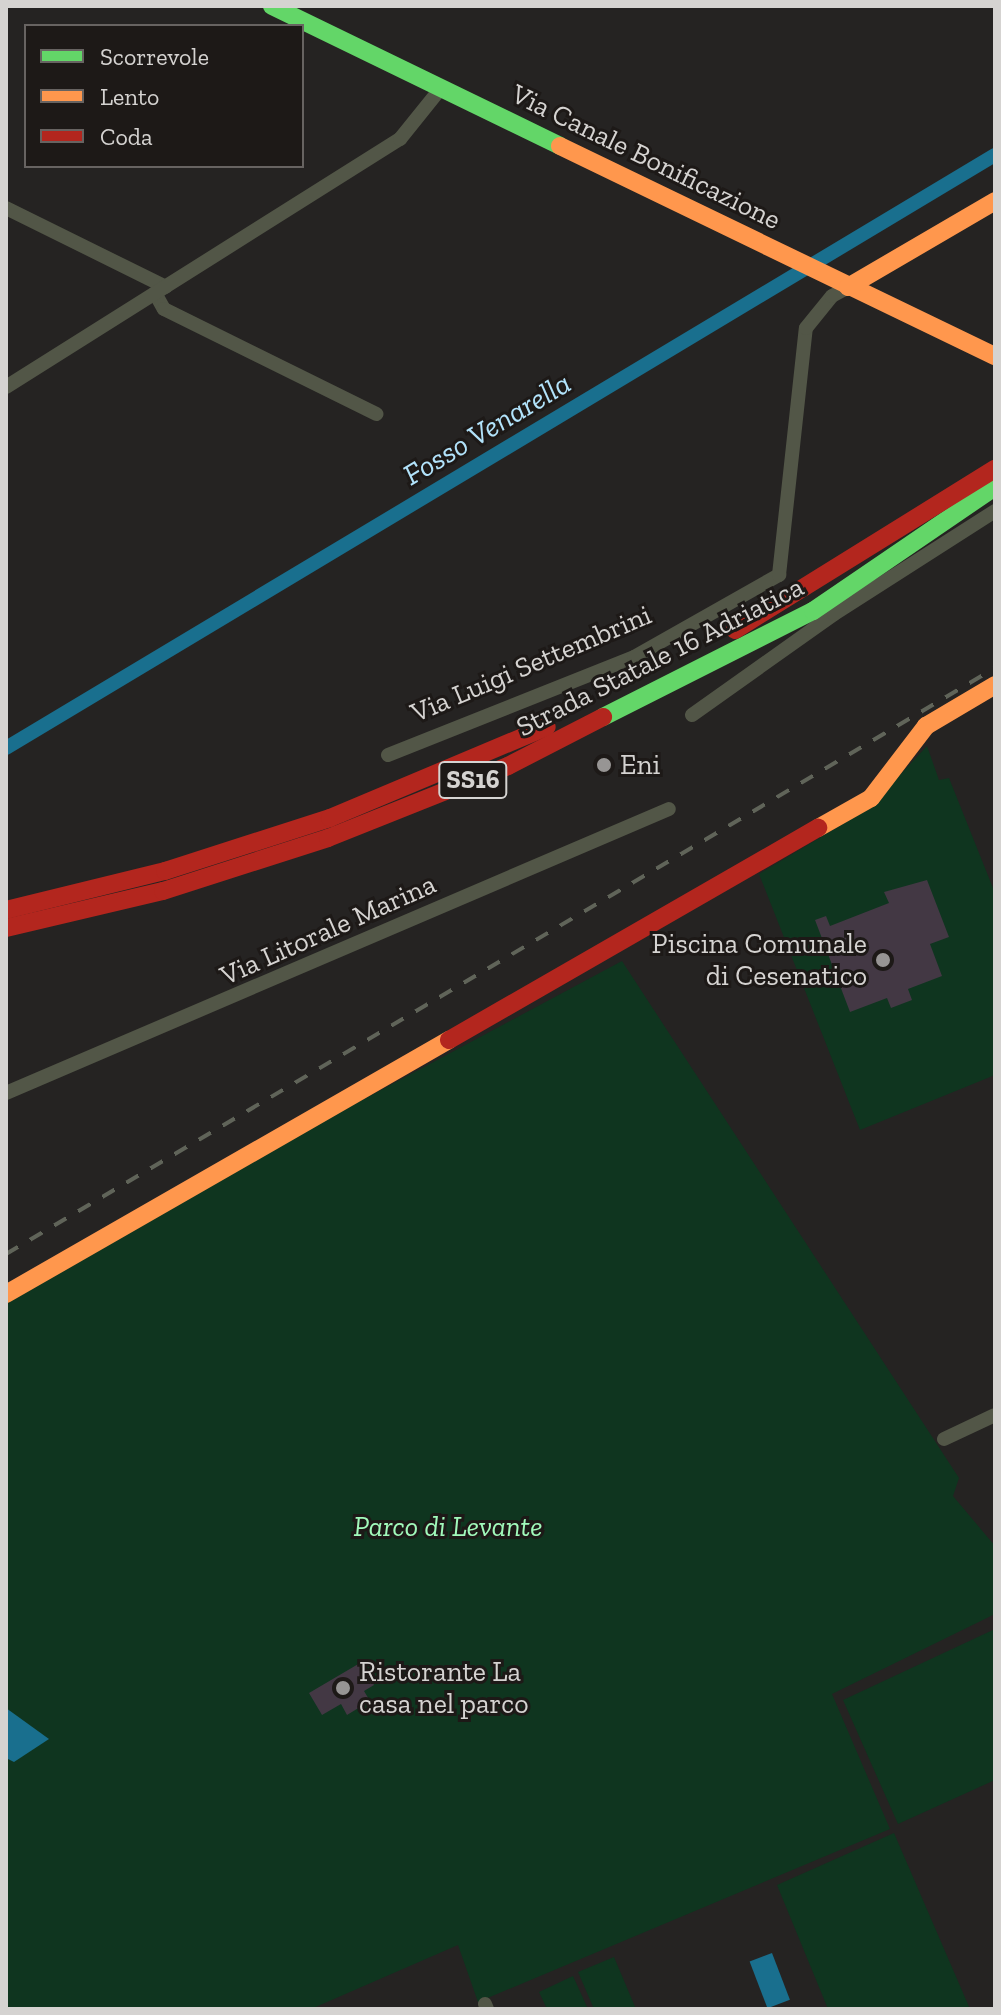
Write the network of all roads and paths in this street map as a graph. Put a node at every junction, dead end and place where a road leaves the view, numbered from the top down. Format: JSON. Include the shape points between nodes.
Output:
{"nodes":[{"id":1,"x":272,"y":6,"type":"edge"},
{"id":2,"x":441,"y":88,"type":"junction"},
{"id":3,"x":995,"y":201,"type":"edge"},
{"id":4,"x":6,"y":208,"type":"edge"},
{"id":5,"x":844,"y":285,"type":"junction"},
{"id":6,"x":160,"y":290,"type":"junction"},
{"id":7,"x":995,"y":356,"type":"edge"},
{"id":8,"x":6,"y":387,"type":"edge"},
{"id":9,"x":376,"y":414,"type":"dead end"},
{"id":10,"x":995,"y":469,"type":"edge"},
{"id":11,"x":995,"y":487,"type":"edge"},
{"id":12,"x":995,"y":511,"type":"edge"},
{"id":13,"x":995,"y":685,"type":"edge"},
{"id":14,"x":692,"y":715,"type":"dead end"},
{"id":15,"x":388,"y":755,"type":"dead end"},
{"id":16,"x":669,"y":809,"type":"dead end"},
{"id":17,"x":6,"y":910,"type":"edge"},
{"id":18,"x":6,"y":928,"type":"edge"},
{"id":19,"x":6,"y":1093,"type":"edge"},
{"id":20,"x":6,"y":1294,"type":"edge"},
{"id":21,"x":995,"y":1415,"type":"edge"},
{"id":22,"x":944,"y":1439,"type":"dead end"}],
"edges":[{"from":1,"to":2,"type":"main road","name":"Via Canale Bonificazione"},
{"from":2,"to":5,"type":"main road","name":"Via Canale Bonificazione"},
{"from":2,"to":6,"type":"street","via":[[400,139]]},
{"from":3,"to":5,"type":"main road","name":"Via Luigi Settembrini"},
{"from":4,"to":6,"type":"street"},
{"from":5,"to":7,"type":"main road","name":"Via Canale Bonificazione"},
{"from":5,"to":15,"type":"street","name":"Via Luigi Settembrini","via":[[806,328],[779,575],[634,657]]},
{"from":6,"to":8,"type":"street"},
{"from":6,"to":9,"type":"street","via":[[164,309]]},
{"from":10,"to":17,"type":"main road","name":"Strada Statale 16 Adriatica","number":"SS16","via":[[744,625],[500,749],[330,818],[165,871]]},
{"from":11,"to":18,"type":"main road","name":"Strada Statale 16 Adriatica","number":"SS16","via":[[813,611],[508,766],[328,838],[163,891]]},
{"from":12,"to":14,"type":"street","via":[[834,614]]},
{"from":13,"to":20,"type":"main road","via":[[926,726],[871,798]]},
{"from":16,"to":19,"type":"street","name":"Via Litorale Marina"},
{"from":21,"to":22,"type":"street"}]}
